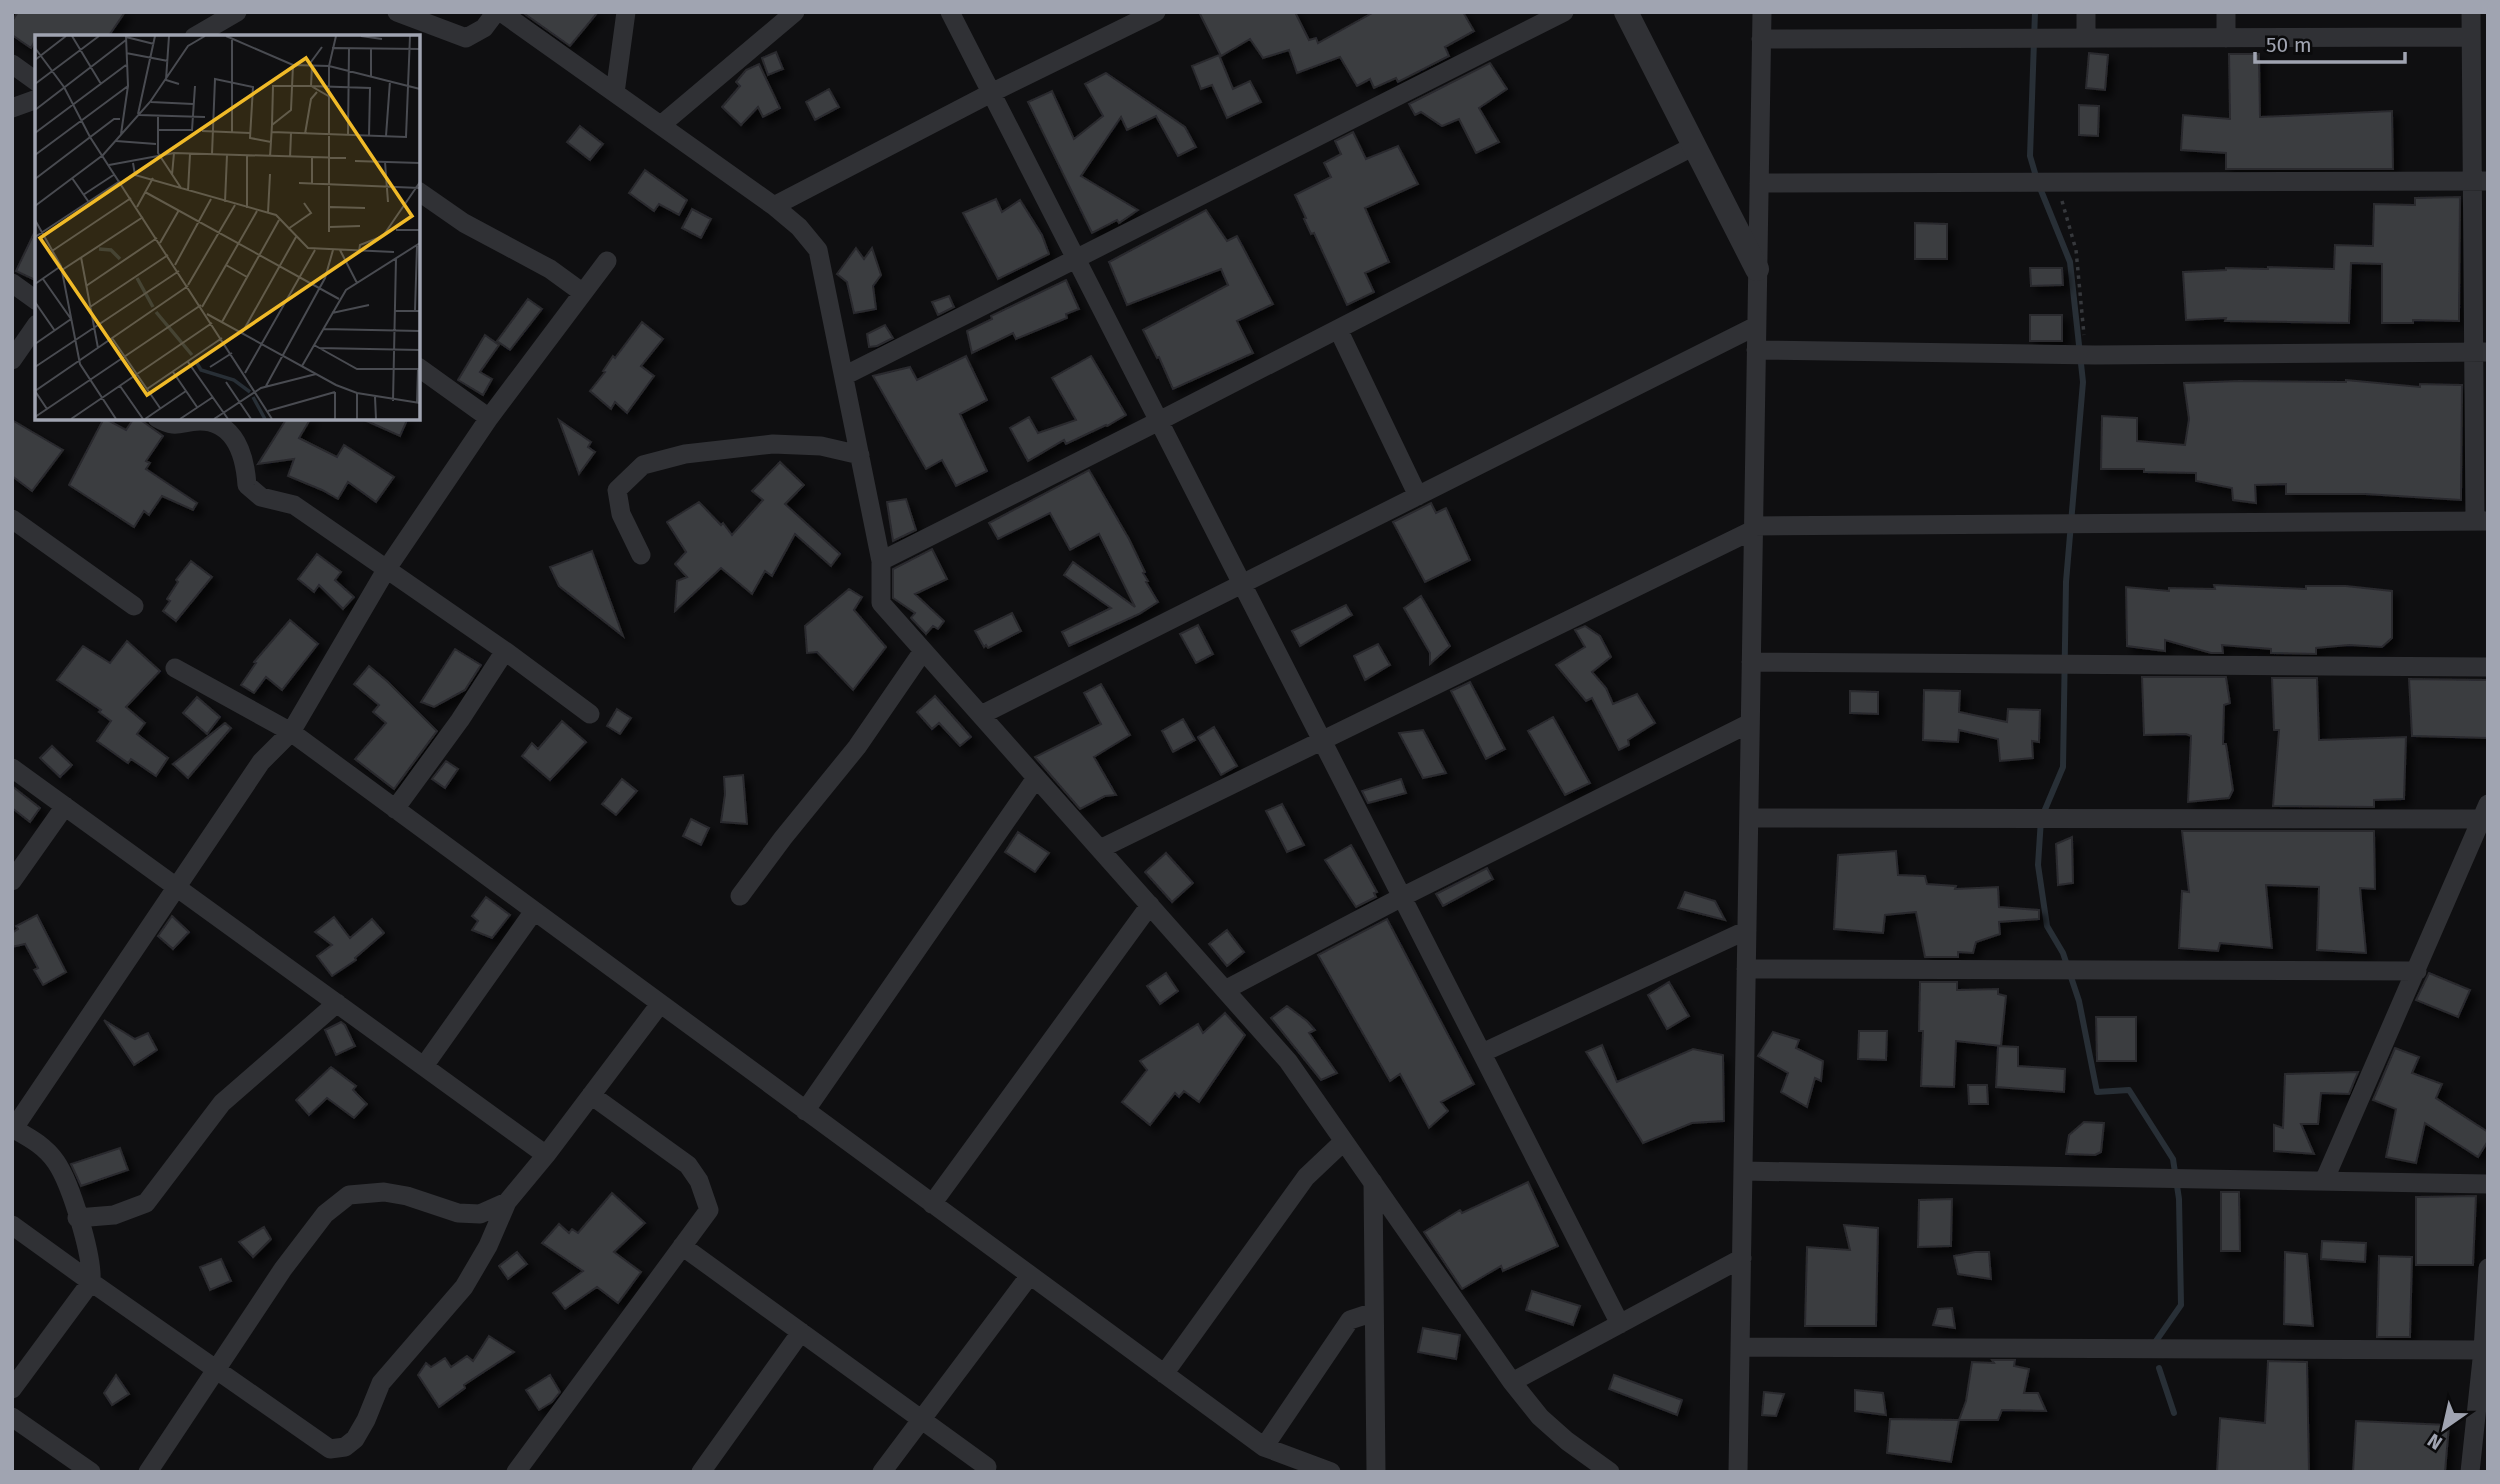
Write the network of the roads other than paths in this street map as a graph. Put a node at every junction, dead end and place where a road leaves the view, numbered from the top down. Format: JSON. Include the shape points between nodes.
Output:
{"nodes":[{"id":1,"x":237,"y":12,"type":"edge"},
{"id":2,"x":397,"y":12,"type":"edge"},
{"id":3,"x":498,"y":12,"type":"edge"},
{"id":4,"x":626,"y":12,"type":"edge"},
{"id":5,"x":795,"y":12,"type":"edge"},
{"id":6,"x":950,"y":12,"type":"edge"},
{"id":7,"x":1156,"y":12,"type":"edge"},
{"id":8,"x":1564,"y":12,"type":"edge"},
{"id":9,"x":1626,"y":12,"type":"edge"},
{"id":10,"x":1762,"y":12,"type":"edge"},
{"id":11,"x":2086,"y":12,"type":"edge"},
{"id":12,"x":2226,"y":12,"type":"edge"},
{"id":13,"x":2471,"y":12,"type":"edge"},
{"id":14,"x":197,"y":35,"type":"edge"},
{"id":15,"x":2471,"y":37,"type":"junction"},
{"id":16,"x":2086,"y":38,"type":"junction"},
{"id":17,"x":2226,"y":38,"type":"junction"},
{"id":18,"x":1761,"y":39,"type":"junction"},
{"id":19,"x":12,"y":64,"type":"edge"},
{"id":20,"x":35,"y":81,"type":"edge"},
{"id":21,"x":615,"y":93,"type":"junction"},
{"id":22,"x":991,"y":93,"type":"junction"},
{"id":23,"x":35,"y":100,"type":"edge"},
{"id":24,"x":12,"y":108,"type":"edge"},
{"id":25,"x":661,"y":125,"type":"junction"},
{"id":26,"x":1694,"y":146,"type":"junction"},
{"id":27,"x":2480,"y":181,"type":"edge"},
{"id":28,"x":1759,"y":183,"type":"junction"},
{"id":29,"x":420,"y":192,"type":"edge"},
{"id":30,"x":774,"y":206,"type":"junction"},
{"id":31,"x":1076,"y":260,"type":"junction"},
{"id":32,"x":607,"y":261,"type":"dead end"},
{"id":33,"x":1757,"y":269,"type":"junction"},
{"id":34,"x":12,"y":283,"type":"edge"},
{"id":35,"x":583,"y":292,"type":"junction"},
{"id":36,"x":35,"y":300,"type":"edge"},
{"id":37,"x":1756,"y":326,"type":"junction"},
{"id":38,"x":35,"y":327,"type":"edge"},
{"id":39,"x":1338,"y":329,"type":"junction"},
{"id":40,"x":1756,"y":350,"type":"junction"},
{"id":41,"x":2481,"y":352,"type":"edge"},
{"id":42,"x":12,"y":360,"type":"edge"},
{"id":43,"x":420,"y":369,"type":"edge"},
{"id":44,"x":844,"y":376,"type":"junction"},
{"id":45,"x":489,"y":418,"type":"junction"},
{"id":46,"x":162,"y":420,"type":"edge"},
{"id":47,"x":1158,"y":421,"type":"junction"},
{"id":48,"x":860,"y":455,"type":"junction"},
{"id":49,"x":1418,"y":496,"type":"junction"},
{"id":50,"x":12,"y":519,"type":"edge"},
{"id":51,"x":2482,"y":521,"type":"edge"},
{"id":52,"x":1753,"y":528,"type":"junction"},
{"id":53,"x":641,"y":555,"type":"dead end"},
{"id":54,"x":881,"y":561,"type":"junction"},
{"id":55,"x":386,"y":570,"type":"junction"},
{"id":56,"x":1242,"y":584,"type":"junction"},
{"id":57,"x":134,"y":606,"type":"dead end"},
{"id":58,"x":923,"y":650,"type":"junction"},
{"id":59,"x":505,"y":651,"type":"junction"},
{"id":60,"x":1751,"y":662,"type":"junction"},
{"id":61,"x":2488,"y":667,"type":"edge"},
{"id":62,"x":175,"y":668,"type":"dead end"},
{"id":63,"x":590,"y":714,"type":"dead end"},
{"id":64,"x":981,"y":715,"type":"junction"},
{"id":65,"x":1750,"y":723,"type":"junction"},
{"id":66,"x":290,"y":732,"type":"junction"},
{"id":67,"x":1322,"y":741,"type":"junction"},
{"id":68,"x":12,"y":768,"type":"edge"},
{"id":69,"x":1036,"y":778,"type":"junction"},
{"id":70,"x":65,"y":806,"type":"junction"},
{"id":71,"x":396,"y":809,"type":"junction"},
{"id":72,"x":2485,"y":812,"type":"edge"},
{"id":73,"x":1749,"y":818,"type":"junction"},
{"id":74,"x":1100,"y":849,"type":"junction"},
{"id":75,"x":12,"y":881,"type":"edge"},
{"id":76,"x":176,"y":887,"type":"junction"},
{"id":77,"x":740,"y":896,"type":"dead end"},
{"id":78,"x":1402,"y":897,"type":"junction"},
{"id":79,"x":1150,"y":905,"type":"junction"},
{"id":80,"x":534,"y":911,"type":"junction"},
{"id":81,"x":1747,"y":930,"type":"junction"},
{"id":82,"x":1746,"y":969,"type":"junction"},
{"id":83,"x":2417,"y":971,"type":"junction"},
{"id":84,"x":1225,"y":990,"type":"junction"},
{"id":85,"x":337,"y":1003,"type":"junction"},
{"id":86,"x":660,"y":1004,"type":"junction"},
{"id":87,"x":1482,"y":1054,"type":"junction"},
{"id":88,"x":424,"y":1066,"type":"junction"},
{"id":89,"x":591,"y":1095,"type":"junction"},
{"id":90,"x":805,"y":1111,"type":"junction"},
{"id":91,"x":13,"y":1130,"type":"edge"},
{"id":92,"x":1345,"y":1141,"type":"junction"},
{"id":93,"x":546,"y":1155,"type":"junction"},
{"id":94,"x":1743,"y":1171,"type":"junction"},
{"id":95,"x":2325,"y":1181,"type":"junction"},
{"id":96,"x":1373,"y":1182,"type":"junction"},
{"id":97,"x":2488,"y":1184,"type":"edge"},
{"id":98,"x":507,"y":1202,"type":"junction"},
{"id":99,"x":932,"y":1204,"type":"junction"},
{"id":100,"x":78,"y":1218,"type":"junction"},
{"id":101,"x":12,"y":1225,"type":"edge"},
{"id":102,"x":682,"y":1246,"type":"junction"},
{"id":103,"x":1742,"y":1258,"type":"junction"},
{"id":104,"x":2488,"y":1268,"type":"edge"},
{"id":105,"x":1030,"y":1275,"type":"junction"},
{"id":106,"x":92,"y":1282,"type":"junction"},
{"id":107,"x":1374,"y":1312,"type":"junction"},
{"id":108,"x":1620,"y":1324,"type":"junction"},
{"id":109,"x":802,"y":1332,"type":"junction"},
{"id":110,"x":2484,"y":1344,"type":"edge"},
{"id":111,"x":1740,"y":1347,"type":"junction"},
{"id":112,"x":216,"y":1370,"type":"junction"},
{"id":113,"x":1164,"y":1374,"type":"junction"},
{"id":114,"x":1512,"y":1382,"type":"junction"},
{"id":115,"x":12,"y":1389,"type":"edge"},
{"id":116,"x":921,"y":1419,"type":"junction"},
{"id":117,"x":17,"y":1423,"type":"edge"},
{"id":118,"x":1264,"y":1447,"type":"junction"},
{"id":119,"x":987,"y":1467,"type":"dead end"},
{"id":120,"x":91,"y":1472,"type":"edge"},
{"id":121,"x":148,"y":1472,"type":"edge"},
{"id":122,"x":516,"y":1472,"type":"edge"},
{"id":123,"x":702,"y":1472,"type":"edge"},
{"id":124,"x":882,"y":1472,"type":"edge"},
{"id":125,"x":1331,"y":1472,"type":"edge"},
{"id":126,"x":1376,"y":1472,"type":"edge"},
{"id":127,"x":1611,"y":1472,"type":"edge"},
{"id":128,"x":1738,"y":1472,"type":"edge"},
{"id":129,"x":2470,"y":1472,"type":"edge"}],
"edges":[{"from":1,"to":14,"type":"street"},
{"from":2,"to":3,"type":"street","via":[[466,38],[484,28]]},
{"from":3,"to":21,"type":"street"},
{"from":4,"to":21,"type":"street"},
{"from":5,"to":25,"type":"street"},
{"from":6,"to":22,"type":"street"},
{"from":7,"to":22,"type":"street"},
{"from":8,"to":31,"type":"street"},
{"from":9,"to":26,"type":"street"},
{"from":10,"to":18,"type":"street"},
{"from":11,"to":16,"type":"street"},
{"from":12,"to":17,"type":"street"},
{"from":13,"to":15,"type":"street"},
{"from":15,"to":17,"type":"street"},
{"from":15,"to":27,"type":"street"},
{"from":16,"to":17,"type":"street"},
{"from":16,"to":18,"type":"street"},
{"from":18,"to":28,"type":"street"},
{"from":19,"to":20,"type":"street"},
{"from":21,"to":25,"type":"street"},
{"from":22,"to":30,"type":"street"},
{"from":22,"to":31,"type":"street"},
{"from":23,"to":24,"type":"street"},
{"from":25,"to":30,"type":"street"},
{"from":26,"to":33,"type":"street"},
{"from":26,"to":39,"type":"street"},
{"from":27,"to":28,"type":"street"},
{"from":27,"to":41,"type":"street"},
{"from":28,"to":33,"type":"street"},
{"from":29,"to":35,"type":"street"},
{"from":30,"to":44,"type":"street","via":[[818,250]]},
{"from":31,"to":44,"type":"street"},
{"from":31,"to":47,"type":"street"},
{"from":32,"to":35,"type":"street"},
{"from":33,"to":37,"type":"street"},
{"from":34,"to":36,"type":"street"},
{"from":35,"to":45,"type":"street"},
{"from":37,"to":40,"type":"street"},
{"from":37,"to":49,"type":"street"},
{"from":38,"to":42,"type":"street"},
{"from":39,"to":47,"type":"street"},
{"from":39,"to":49,"type":"street"},
{"from":40,"to":41,"type":"street","via":[[2090,355]]},
{"from":40,"to":52,"type":"street"},
{"from":41,"to":51,"type":"street"},
{"from":43,"to":45,"type":"street"},
{"from":44,"to":48,"type":"street"},
{"from":45,"to":55,"type":"street"},
{"from":46,"to":55,"type":"street","via":[[176,426],[201,421],[219,426],[236,440],[245,459],[247,485],[261,497],[294,505]]},
{"from":47,"to":54,"type":"street"},
{"from":47,"to":56,"type":"street"},
{"from":48,"to":53,"type":"street","via":[[821,446],[773,444],[685,454],[642,465],[617,490],[621,514]]},
{"from":48,"to":54,"type":"street"},
{"from":49,"to":56,"type":"street"},
{"from":50,"to":57,"type":"street"},
{"from":51,"to":52,"type":"street"},
{"from":52,"to":60,"type":"street"},
{"from":52,"to":67,"type":"street"},
{"from":54,"to":58,"type":"street","via":[[881,603]]},
{"from":55,"to":59,"type":"street"},
{"from":55,"to":66,"type":"street"},
{"from":56,"to":64,"type":"street"},
{"from":56,"to":67,"type":"street"},
{"from":58,"to":64,"type":"street"},
{"from":58,"to":77,"type":"street","via":[[857,747]]},
{"from":59,"to":63,"type":"street"},
{"from":59,"to":71,"type":"street"},
{"from":60,"to":61,"type":"street"},
{"from":60,"to":65,"type":"street"},
{"from":62,"to":66,"type":"street"},
{"from":64,"to":69,"type":"street"},
{"from":65,"to":73,"type":"street"},
{"from":65,"to":78,"type":"street"},
{"from":66,"to":71,"type":"street"},
{"from":66,"to":76,"type":"street","via":[[261,762]]},
{"from":67,"to":74,"type":"street"},
{"from":67,"to":78,"type":"street"},
{"from":68,"to":70,"type":"street"},
{"from":69,"to":74,"type":"street"},
{"from":69,"to":90,"type":"street"},
{"from":70,"to":75,"type":"street"},
{"from":70,"to":76,"type":"street"},
{"from":71,"to":80,"type":"street"},
{"from":72,"to":73,"type":"street"},
{"from":72,"to":83,"type":"street"},
{"from":73,"to":81,"type":"street"},
{"from":74,"to":79,"type":"street"},
{"from":76,"to":85,"type":"street"},
{"from":76,"to":91,"type":"street"},
{"from":78,"to":84,"type":"street"},
{"from":78,"to":87,"type":"street"},
{"from":79,"to":84,"type":"street"},
{"from":79,"to":99,"type":"street"},
{"from":80,"to":86,"type":"street"},
{"from":80,"to":88,"type":"street"},
{"from":81,"to":82,"type":"street"},
{"from":81,"to":87,"type":"street"},
{"from":82,"to":83,"type":"street"},
{"from":82,"to":94,"type":"street"},
{"from":83,"to":95,"type":"street"},
{"from":84,"to":92,"type":"street","via":[[1288,1061]]},
{"from":85,"to":88,"type":"street"},
{"from":85,"to":100,"type":"street","via":[[222,1103],[146,1203],[114,1215]]},
{"from":86,"to":89,"type":"street"},
{"from":86,"to":90,"type":"street"},
{"from":87,"to":108,"type":"street"},
{"from":88,"to":93,"type":"street"},
{"from":89,"to":93,"type":"street"},
{"from":89,"to":102,"type":"street","via":[[688,1165],[699,1181],[709,1210]]},
{"from":90,"to":99,"type":"street"},
{"from":91,"to":100,"type":"street","via":[[41,1145],[57,1163]]},
{"from":92,"to":96,"type":"street"},
{"from":92,"to":113,"type":"street","via":[[1306,1177]]},
{"from":93,"to":98,"type":"street"},
{"from":94,"to":95,"type":"street"},
{"from":94,"to":103,"type":"street"},
{"from":95,"to":97,"type":"street"},
{"from":96,"to":107,"type":"street"},
{"from":96,"to":114,"type":"street"},
{"from":98,"to":112,"type":"street","via":[[480,1214],[458,1213],[384,1192],[349,1195],[325,1214],[283,1269]]},
{"from":98,"to":112,"type":"street","via":[[464,1287],[381,1383],[366,1420],[345,1447],[330,1449]]},
{"from":99,"to":105,"type":"street"},
{"from":100,"to":106,"type":"street"},
{"from":101,"to":106,"type":"street"},
{"from":102,"to":109,"type":"street"},
{"from":102,"to":122,"type":"street"},
{"from":103,"to":108,"type":"street"},
{"from":103,"to":111,"type":"street"},
{"from":104,"to":110,"type":"street"},
{"from":105,"to":113,"type":"street"},
{"from":105,"to":116,"type":"street"},
{"from":106,"to":112,"type":"street"},
{"from":106,"to":115,"type":"street"},
{"from":107,"to":118,"type":"street","via":[[1350,1320]]},
{"from":107,"to":126,"type":"street"},
{"from":108,"to":114,"type":"street"},
{"from":109,"to":116,"type":"street"},
{"from":109,"to":123,"type":"street"},
{"from":110,"to":111,"type":"street"},
{"from":110,"to":129,"type":"street"},
{"from":111,"to":128,"type":"street"},
{"from":112,"to":121,"type":"street"},
{"from":113,"to":118,"type":"street"},
{"from":114,"to":127,"type":"street","via":[[1540,1417]]},
{"from":116,"to":119,"type":"street"},
{"from":116,"to":124,"type":"street"},
{"from":117,"to":120,"type":"street"},
{"from":118,"to":125,"type":"street"}]}
